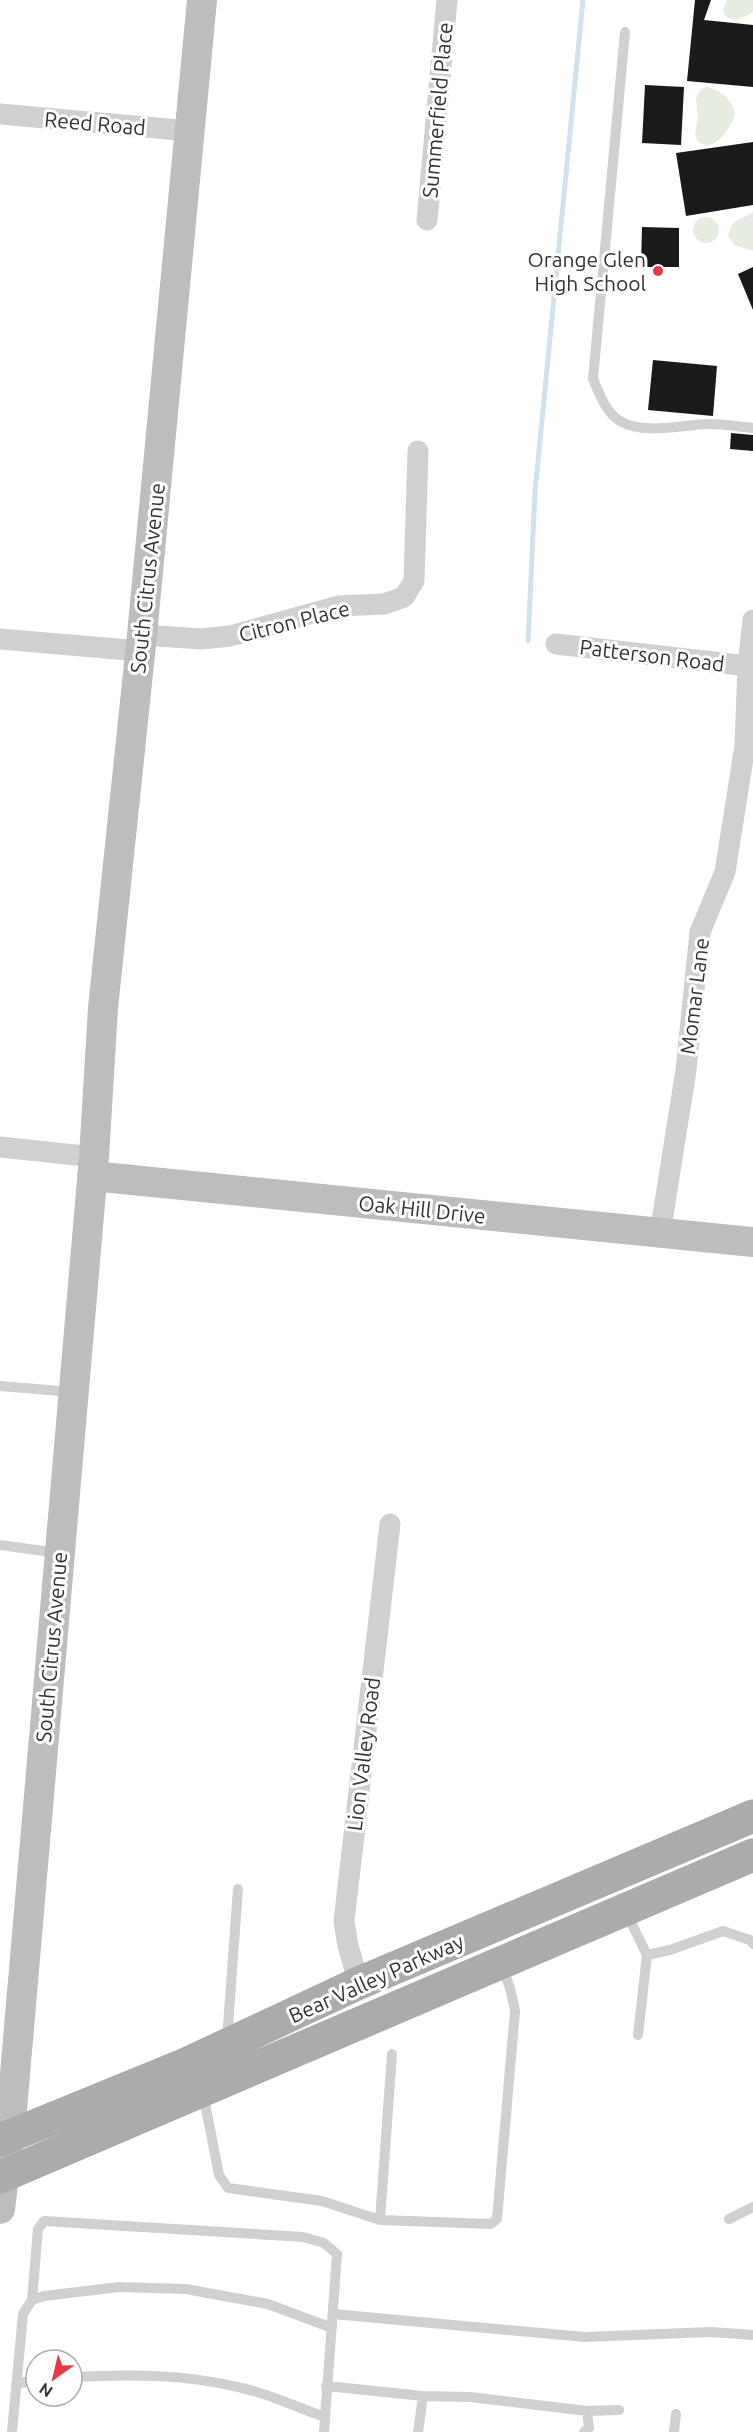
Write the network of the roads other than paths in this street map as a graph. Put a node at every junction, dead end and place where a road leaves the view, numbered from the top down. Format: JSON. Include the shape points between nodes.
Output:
{"nodes":[{"id":1,"x":202,"y":0,"type":"edge"},
{"id":2,"x":447,"y":0,"type":"edge"},
{"id":3,"x":625,"y":32,"type":"dead end"},
{"id":4,"x":0,"y":114,"type":"edge"},
{"id":5,"x":190,"y":131,"type":"junction"},
{"id":6,"x":428,"y":220,"type":"dead end"},
{"id":7,"x":753,"y":428,"type":"edge"},
{"id":8,"x":418,"y":451,"type":"dead end"},
{"id":9,"x":753,"y":620,"type":"edge"},
{"id":10,"x":0,"y":639,"type":"edge"},
{"id":11,"x":141,"y":643,"type":"junction"},
{"id":12,"x":556,"y":644,"type":"dead end"},
{"id":13,"x":748,"y":666,"type":"junction"},
{"id":14,"x":0,"y":1147,"type":"edge"},
{"id":15,"x":93,"y":1166,"type":"junction"},
{"id":16,"x":660,"y":1234,"type":"junction"},
{"id":17,"x":753,"y":1242,"type":"edge"},
{"id":18,"x":0,"y":1386,"type":"edge"},
{"id":19,"x":72,"y":1392,"type":"junction"},
{"id":20,"x":390,"y":1524,"type":"dead end"},
{"id":21,"x":0,"y":1545,"type":"edge"},
{"id":22,"x":58,"y":1553,"type":"junction"},
{"id":23,"x":753,"y":1816,"type":"edge"},
{"id":24,"x":753,"y":1855,"type":"edge"},
{"id":25,"x":238,"y":1888,"type":"dead end"},
{"id":26,"x":625,"y":1910,"type":"junction"},
{"id":27,"x":753,"y":1944,"type":"edge"},
{"id":28,"x":648,"y":1955,"type":"junction"},
{"id":29,"x":501,"y":1963,"type":"junction"},
{"id":30,"x":359,"y":1983,"type":"junction"},
{"id":31,"x":638,"y":2035,"type":"dead end"},
{"id":32,"x":226,"y":2045,"type":"junction"},
{"id":33,"x":392,"y":2054,"type":"dead end"},
{"id":34,"x":202,"y":2091,"type":"junction"},
{"id":35,"x":4,"y":2138,"type":"edge"},
{"id":36,"x":2,"y":2176,"type":"edge"},
{"id":37,"x":753,"y":2207,"type":"edge"},
{"id":38,"x":0,"y":2210,"type":"edge"},
{"id":39,"x":729,"y":2219,"type":"dead end"},
{"id":40,"x":380,"y":2220,"type":"junction"},
{"id":41,"x":32,"y":2300,"type":"junction"},
{"id":42,"x":333,"y":2314,"type":"junction"},
{"id":43,"x":332,"y":2328,"type":"junction"},
{"id":44,"x":753,"y":2335,"type":"edge"},
{"id":45,"x":84,"y":2376,"type":"edge"},
{"id":46,"x":24,"y":2382,"type":"edge"},
{"id":47,"x":16,"y":2384,"type":"junction"},
{"id":48,"x":326,"y":2386,"type":"junction"},
{"id":49,"x":423,"y":2396,"type":"junction"},
{"id":50,"x":587,"y":2410,"type":"junction"},
{"id":51,"x":619,"y":2410,"type":"dead end"},
{"id":52,"x":676,"y":2414,"type":"dead end"},
{"id":53,"x":325,"y":2417,"type":"junction"},
{"id":54,"x":590,"y":2431,"type":"edge"},
{"id":55,"x":12,"y":2432,"type":"edge"},
{"id":56,"x":324,"y":2432,"type":"edge"},
{"id":57,"x":418,"y":2432,"type":"edge"},
{"id":58,"x":674,"y":2432,"type":"edge"}],
"edges":[{"from":1,"to":5,"type":"street","name":"South Citrus Avenue"},
{"from":2,"to":6,"type":"street","name":"Summerfield Place"},
{"from":3,"to":7,"type":"lane","via":[[593,379],[610,412],[630,425],[660,429],[709,424]]},
{"from":4,"to":5,"type":"street","name":"Reed Road"},
{"from":5,"to":11,"type":"street","name":"South Citrus Avenue"},
{"from":8,"to":11,"type":"street","name":"Citron Place","via":[[414,581],[404,597],[384,604],[315,611],[230,636]]},
{"from":9,"to":13,"type":"street","name":"Momar Lane"},
{"from":10,"to":11,"type":"street"},
{"from":11,"to":15,"type":"street","name":"South Citrus Avenue","via":[[103,1008]]},
{"from":12,"to":13,"type":"street","name":"Patterson Road"},
{"from":13,"to":16,"type":"street","name":"Momar Lane","via":[[745,747],[725,872],[700,932],[686,1070]]},
{"from":14,"to":15,"type":"street"},
{"from":15,"to":16,"type":"street","name":"Oak Hill Drive"},
{"from":15,"to":19,"type":"street","name":"South Citrus Avenue"},
{"from":16,"to":17,"type":"street","name":"Oak Hill Drive"},
{"from":18,"to":19,"type":"lane"},
{"from":19,"to":22,"type":"street","name":"South Citrus Avenue"},
{"from":20,"to":30,"type":"street","name":"Lion Valley Road","via":[[344,1921]]},
{"from":21,"to":22,"type":"lane"},
{"from":22,"to":35,"type":"street","name":"South Citrus Avenue"},
{"from":23,"to":30,"type":"main road","name":"Bear Valley Parkway"},
{"from":24,"to":26,"type":"main road","name":"Bear Valley Parkway"},
{"from":25,"to":32,"type":"lane"},
{"from":26,"to":28,"type":"lane"},
{"from":26,"to":29,"type":"main road","name":"Bear Valley Parkway"},
{"from":27,"to":28,"type":"lane","via":[[723,1931]]},
{"from":28,"to":31,"type":"lane"},
{"from":29,"to":34,"type":"main road","name":"Bear Valley Parkway"},
{"from":29,"to":40,"type":"lane","via":[[515,2011],[497,2219],[491,2224]]},
{"from":30,"to":32,"type":"main road","name":"Bear Valley Parkway"},
{"from":32,"to":35,"type":"main road","name":"Bear Valley Parkway"},
{"from":33,"to":40,"type":"lane"},
{"from":34,"to":36,"type":"main road","name":"Bear Valley Parkway"},
{"from":34,"to":40,"type":"lane","via":[[219,2175],[228,2188],[322,2200]]},
{"from":35,"to":36,"type":"street","name":"South Citrus Avenue"},
{"from":36,"to":38,"type":"street","name":"South Citrus Avenue"},
{"from":37,"to":39,"type":"lane"},
{"from":41,"to":42,"type":"lane","via":[[38,2229],[45,2221],[53,2220],[303,2237],[324,2243],[337,2254]]},
{"from":41,"to":43,"type":"lane","via":[[118,2287],[186,2289],[268,2304]]},
{"from":41,"to":47,"type":"lane","via":[[22,2314]]},
{"from":42,"to":43,"type":"lane"},
{"from":42,"to":44,"type":"lane","via":[[585,2337],[711,2332]]},
{"from":43,"to":48,"type":"lane"},
{"from":45,"to":53,"type":"lane","via":[[141,2374],[208,2380],[245,2388]]},
{"from":46,"to":47,"type":"lane"},
{"from":47,"to":55,"type":"lane"},
{"from":48,"to":49,"type":"lane"},
{"from":48,"to":53,"type":"lane"},
{"from":49,"to":50,"type":"lane","via":[[471,2397]]},
{"from":49,"to":57,"type":"lane"},
{"from":50,"to":51,"type":"lane"},
{"from":50,"to":54,"type":"lane"},
{"from":52,"to":58,"type":"lane"},
{"from":53,"to":56,"type":"lane"}]}
